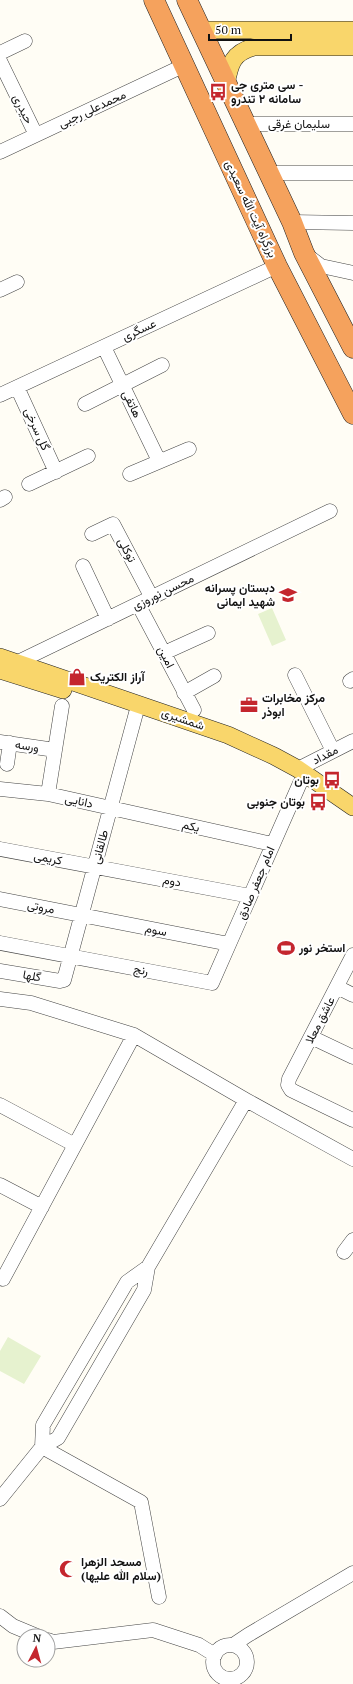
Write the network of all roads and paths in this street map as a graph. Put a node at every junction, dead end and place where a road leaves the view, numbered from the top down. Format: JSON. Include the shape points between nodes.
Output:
{"nodes":[{"id":1,"x":154,"y":0,"type":"edge"},
{"id":2,"x":187,"y":0,"type":"edge"},
{"id":3,"x":202,"y":30,"type":"junction"},
{"id":4,"x":353,"y":30,"type":"edge"},
{"id":5,"x":25,"y":41,"type":"dead end"},
{"id":6,"x":353,"y":47,"type":"edge"},
{"id":7,"x":0,"y":53,"type":"edge"},
{"id":8,"x":0,"y":61,"type":"edge"},
{"id":9,"x":185,"y":65,"type":"junction"},
{"id":10,"x":226,"y":84,"type":"junction"},
{"id":11,"x":245,"y":124,"type":"junction"},
{"id":12,"x":353,"y":124,"type":"edge"},
{"id":13,"x":36,"y":135,"type":"junction"},
{"id":14,"x":0,"y":152,"type":"edge"},
{"id":15,"x":268,"y":173,"type":"junction"},
{"id":16,"x":353,"y":173,"type":"edge"},
{"id":17,"x":292,"y":222,"type":"junction"},
{"id":18,"x":353,"y":223,"type":"edge"},
{"id":19,"x":304,"y":253,"type":"junction"},
{"id":20,"x":277,"y":266,"type":"junction"},
{"id":21,"x":353,"y":273,"type":"edge"},
{"id":22,"x":16,"y":282,"type":"dead end"},
{"id":23,"x":0,"y":290,"type":"edge"},
{"id":24,"x":104,"y":347,"type":"junction"},
{"id":25,"x":353,"y":348,"type":"edge"},
{"id":26,"x":162,"y":364,"type":"dead end"},
{"id":27,"x":122,"y":384,"type":"junction"},
{"id":28,"x":17,"y":387,"type":"junction"},
{"id":29,"x":0,"y":395,"type":"edge"},
{"id":30,"x":85,"y":404,"type":"dead end"},
{"id":31,"x":353,"y":414,"type":"edge"},
{"id":32,"x":189,"y":449,"type":"dead end"},
{"id":33,"x":88,"y":456,"type":"dead end"},
{"id":34,"x":160,"y":461,"type":"junction"},
{"id":35,"x":56,"y":472,"type":"junction"},
{"id":36,"x":130,"y":474,"type":"dead end"},
{"id":37,"x":29,"y":484,"type":"dead end"},
{"id":38,"x":330,"y":511,"type":"dead end"},
{"id":39,"x":92,"y":534,"type":"dead end"},
{"id":40,"x":82,"y":566,"type":"dead end"},
{"id":41,"x":152,"y":598,"type":"junction"},
{"id":42,"x":138,"y":604,"type":"junction"},
{"id":43,"x":108,"y":619,"type":"junction"},
{"id":44,"x":208,"y":633,"type":"dead end"},
{"id":45,"x":164,"y":653,"type":"junction"},
{"id":46,"x":0,"y":657,"type":"edge"},
{"id":47,"x":11,"y":668,"type":"edge"},
{"id":48,"x":295,"y":675,"type":"dead end"},
{"id":49,"x":214,"y":676,"type":"dead end"},
{"id":50,"x":184,"y":693,"type":"junction"},
{"id":51,"x":62,"y":706,"type":"dead end"},
{"id":52,"x":138,"y":708,"type":"junction"},
{"id":53,"x":194,"y":710,"type":"dead end"},
{"id":54,"x":353,"y":741,"type":"edge"},
{"id":55,"x":5,"y":742,"type":"edge"},
{"id":56,"x":55,"y":750,"type":"junction"},
{"id":57,"x":333,"y":751,"type":"junction"},
{"id":58,"x":7,"y":764,"type":"dead end"},
{"id":59,"x":298,"y":776,"type":"junction"},
{"id":60,"x":0,"y":789,"type":"edge"},
{"id":61,"x":48,"y":794,"type":"junction"},
{"id":62,"x":111,"y":808,"type":"junction"},
{"id":63,"x":350,"y":808,"type":"edge"},
{"id":64,"x":272,"y":844,"type":"junction"},
{"id":65,"x":0,"y":849,"type":"edge"},
{"id":66,"x":95,"y":867,"type":"junction"},
{"id":67,"x":250,"y":896,"type":"junction"},
{"id":68,"x":0,"y":899,"type":"edge"},
{"id":69,"x":82,"y":915,"type":"junction"},
{"id":70,"x":0,"y":943,"type":"edge"},
{"id":71,"x":229,"y":944,"type":"junction"},
{"id":72,"x":353,"y":955,"type":"edge"},
{"id":73,"x":71,"y":956,"type":"junction"},
{"id":74,"x":0,"y":971,"type":"edge"},
{"id":75,"x":64,"y":980,"type":"joint"},
{"id":76,"x":212,"y":984,"type":"joint"},
{"id":77,"x":337,"y":987,"type":"junction"},
{"id":78,"x":353,"y":995,"type":"edge"},
{"id":79,"x":0,"y":999,"type":"edge"},
{"id":80,"x":134,"y":1035,"type":"junction"},
{"id":81,"x":311,"y":1037,"type":"junction"},
{"id":82,"x":353,"y":1057,"type":"edge"},
{"id":83,"x":246,"y":1100,"type":"junction"},
{"id":84,"x":0,"y":1105,"type":"edge"},
{"id":85,"x":353,"y":1120,"type":"edge"},
{"id":86,"x":75,"y":1145,"type":"junction"},
{"id":87,"x":353,"y":1159,"type":"edge"},
{"id":88,"x":0,"y":1185,"type":"edge"},
{"id":89,"x":42,"y":1207,"type":"junction"},
{"id":90,"x":353,"y":1240,"type":"edge"},
{"id":91,"x":344,"y":1252,"type":"dead end"},
{"id":92,"x":148,"y":1267,"type":"junction"},
{"id":93,"x":0,"y":1278,"type":"edge"},
{"id":94,"x":42,"y":1447,"type":"junction"},
{"id":95,"x":0,"y":1499,"type":"edge"},
{"id":96,"x":353,"y":1573,"type":"edge"},
{"id":97,"x":159,"y":1597,"type":"dead end"},
{"id":98,"x":0,"y":1616,"type":"edge"},
{"id":99,"x":17,"y":1628,"type":"edge"},
{"id":100,"x":56,"y":1642,"type":"edge"},
{"id":101,"x":233,"y":1645,"type":"junction"},
{"id":102,"x":215,"y":1655,"type":"junction"},
{"id":103,"x":217,"y":1679,"type":"edge"}],
"edges":[{"from":1,"to":9,"type":"highway","name":"بزرگراه آیت الله سعیدی"},
{"from":2,"to":3,"type":"highway"},
{"from":3,"to":4,"type":"main road"},
{"from":3,"to":10,"type":"highway"},
{"from":5,"to":7,"type":"street"},
{"from":6,"to":10,"type":"main road","via":[[244,49],[230,66]]},
{"from":8,"to":13,"type":"street","name":"حیدری"},
{"from":9,"to":13,"type":"street","name":"محمدعلی رجبی"},
{"from":9,"to":20,"type":"highway","name":"بزرگراه آیت الله سعیدی"},
{"from":10,"to":11,"type":"highway"},
{"from":11,"to":12,"type":"street","name":"سلیمان غرقی"},
{"from":11,"to":15,"type":"highway"},
{"from":13,"to":14,"type":"street","name":"محمدعلی رجبی"},
{"from":15,"to":16,"type":"street"},
{"from":15,"to":17,"type":"highway"},
{"from":17,"to":18,"type":"street"},
{"from":17,"to":19,"type":"highway"},
{"from":19,"to":21,"type":"street","via":[[321,266]]},
{"from":19,"to":25,"type":"highway"},
{"from":20,"to":24,"type":"street","name":"عسگری"},
{"from":20,"to":31,"type":"highway","name":"بزرگراه آیت الله سعیدی"},
{"from":22,"to":23,"type":"street"},
{"from":24,"to":27,"type":"street","name":"هاتفی"},
{"from":24,"to":28,"type":"street","name":"عسگری"},
{"from":26,"to":27,"type":"street"},
{"from":27,"to":30,"type":"street"},
{"from":27,"to":34,"type":"street","name":"هاتفی"},
{"from":28,"to":29,"type":"street","name":"عسگری"},
{"from":28,"to":35,"type":"street","name":"گل سرخی"},
{"from":32,"to":34,"type":"street"},
{"from":33,"to":35,"type":"street"},
{"from":34,"to":36,"type":"street"},
{"from":35,"to":37,"type":"street"},
{"from":38,"to":41,"type":"street","name":"محسن نوروزی"},
{"from":39,"to":41,"type":"street","name":"توکلی","via":[[113,524]]},
{"from":40,"to":43,"type":"street"},
{"from":41,"to":42,"type":"street","name":"محسن نوروزی"},
{"from":42,"to":43,"type":"street","name":"محسن نوروزی"},
{"from":42,"to":45,"type":"street","name":"امین"},
{"from":43,"to":47,"type":"street","name":"محسن نوروزی"},
{"from":44,"to":45,"type":"street"},
{"from":45,"to":50,"type":"street","name":"امین"},
{"from":46,"to":47,"type":"main road","name":"شمشیری"},
{"from":47,"to":52,"type":"main road","name":"شمشیری"},
{"from":48,"to":57,"type":"street"},
{"from":49,"to":50,"type":"street"},
{"from":50,"to":53,"type":"street","name":"امین"},
{"from":51,"to":56,"type":"street","name":"ورسه"},
{"from":52,"to":59,"type":"main road","name":"شمشیری"},
{"from":52,"to":62,"type":"street","name":"طالقانی"},
{"from":54,"to":57,"type":"street","name":"مقداد"},
{"from":55,"to":56,"type":"street","name":"ورسه"},
{"from":55,"to":58,"type":"street"},
{"from":56,"to":61,"type":"street","name":"ورسه"},
{"from":57,"to":59,"type":"street","name":"مقداد"},
{"from":59,"to":63,"type":"main road","name":"شمشیری"},
{"from":59,"to":64,"type":"street","name":"امام جعفر صادق"},
{"from":60,"to":61,"type":"street","name":"دانایی"},
{"from":61,"to":62,"type":"street","name":"دانایی"},
{"from":62,"to":64,"type":"street","name":"یکم"},
{"from":62,"to":66,"type":"street","name":"طالقانی"},
{"from":64,"to":67,"type":"street","name":"امام جعفر صادق"},
{"from":65,"to":66,"type":"street","name":"کریمی"},
{"from":66,"to":67,"type":"street","name":"دوم"},
{"from":66,"to":69,"type":"street","name":"طالقانی"},
{"from":67,"to":71,"type":"street","name":"امام جعفر صادق"},
{"from":68,"to":69,"type":"street","name":"مروتی"},
{"from":69,"to":71,"type":"street","name":"سوم"},
{"from":69,"to":73,"type":"street","name":"طالقانی"},
{"from":70,"to":73,"type":"street","name":"رنج"},
{"from":71,"to":76,"type":"street","name":"امام جعفر صادق"},
{"from":72,"to":77,"type":"street","name":"عاشق معلا"},
{"from":73,"to":75,"type":"street","name":"طالقانی"},
{"from":73,"to":76,"type":"street","name":"رنج"},
{"from":74,"to":75,"type":"street","name":"گلها"},
{"from":77,"to":78,"type":"street"},
{"from":77,"to":81,"type":"street","name":"عاشق معلا"},
{"from":79,"to":80,"type":"street","via":[[32,1003]]},
{"from":80,"to":83,"type":"street"},
{"from":80,"to":86,"type":"street"},
{"from":81,"to":82,"type":"street"},
{"from":81,"to":85,"type":"street","name":"عاشق معلا","via":[[288,1085],[291,1090]]},
{"from":83,"to":87,"type":"street"},
{"from":83,"to":92,"type":"street"},
{"from":84,"to":86,"type":"street"},
{"from":86,"to":89,"type":"street"},
{"from":88,"to":89,"type":"street"},
{"from":89,"to":93,"type":"street","via":[[3,1279]]},
{"from":90,"to":91,"type":"street"},
{"from":92,"to":94,"type":"street","via":[[144,1290],[58,1438]]},
{"from":92,"to":94,"type":"street","via":[[127,1282],[43,1425]]},
{"from":94,"to":95,"type":"street"},
{"from":94,"to":97,"type":"street","via":[[141,1502]]},
{"from":96,"to":101,"type":"street"},
{"from":98,"to":99,"type":"street"},
{"from":100,"to":102,"type":"street","via":[[153,1630],[199,1645]]},
{"from":101,"to":102,"type":"street","via":[[222,1647]]},
{"from":101,"to":103,"type":"street","via":[[243,1651],[247,1666],[241,1676],[235,1679]]},
{"from":102,"to":103,"type":"street"}]}
